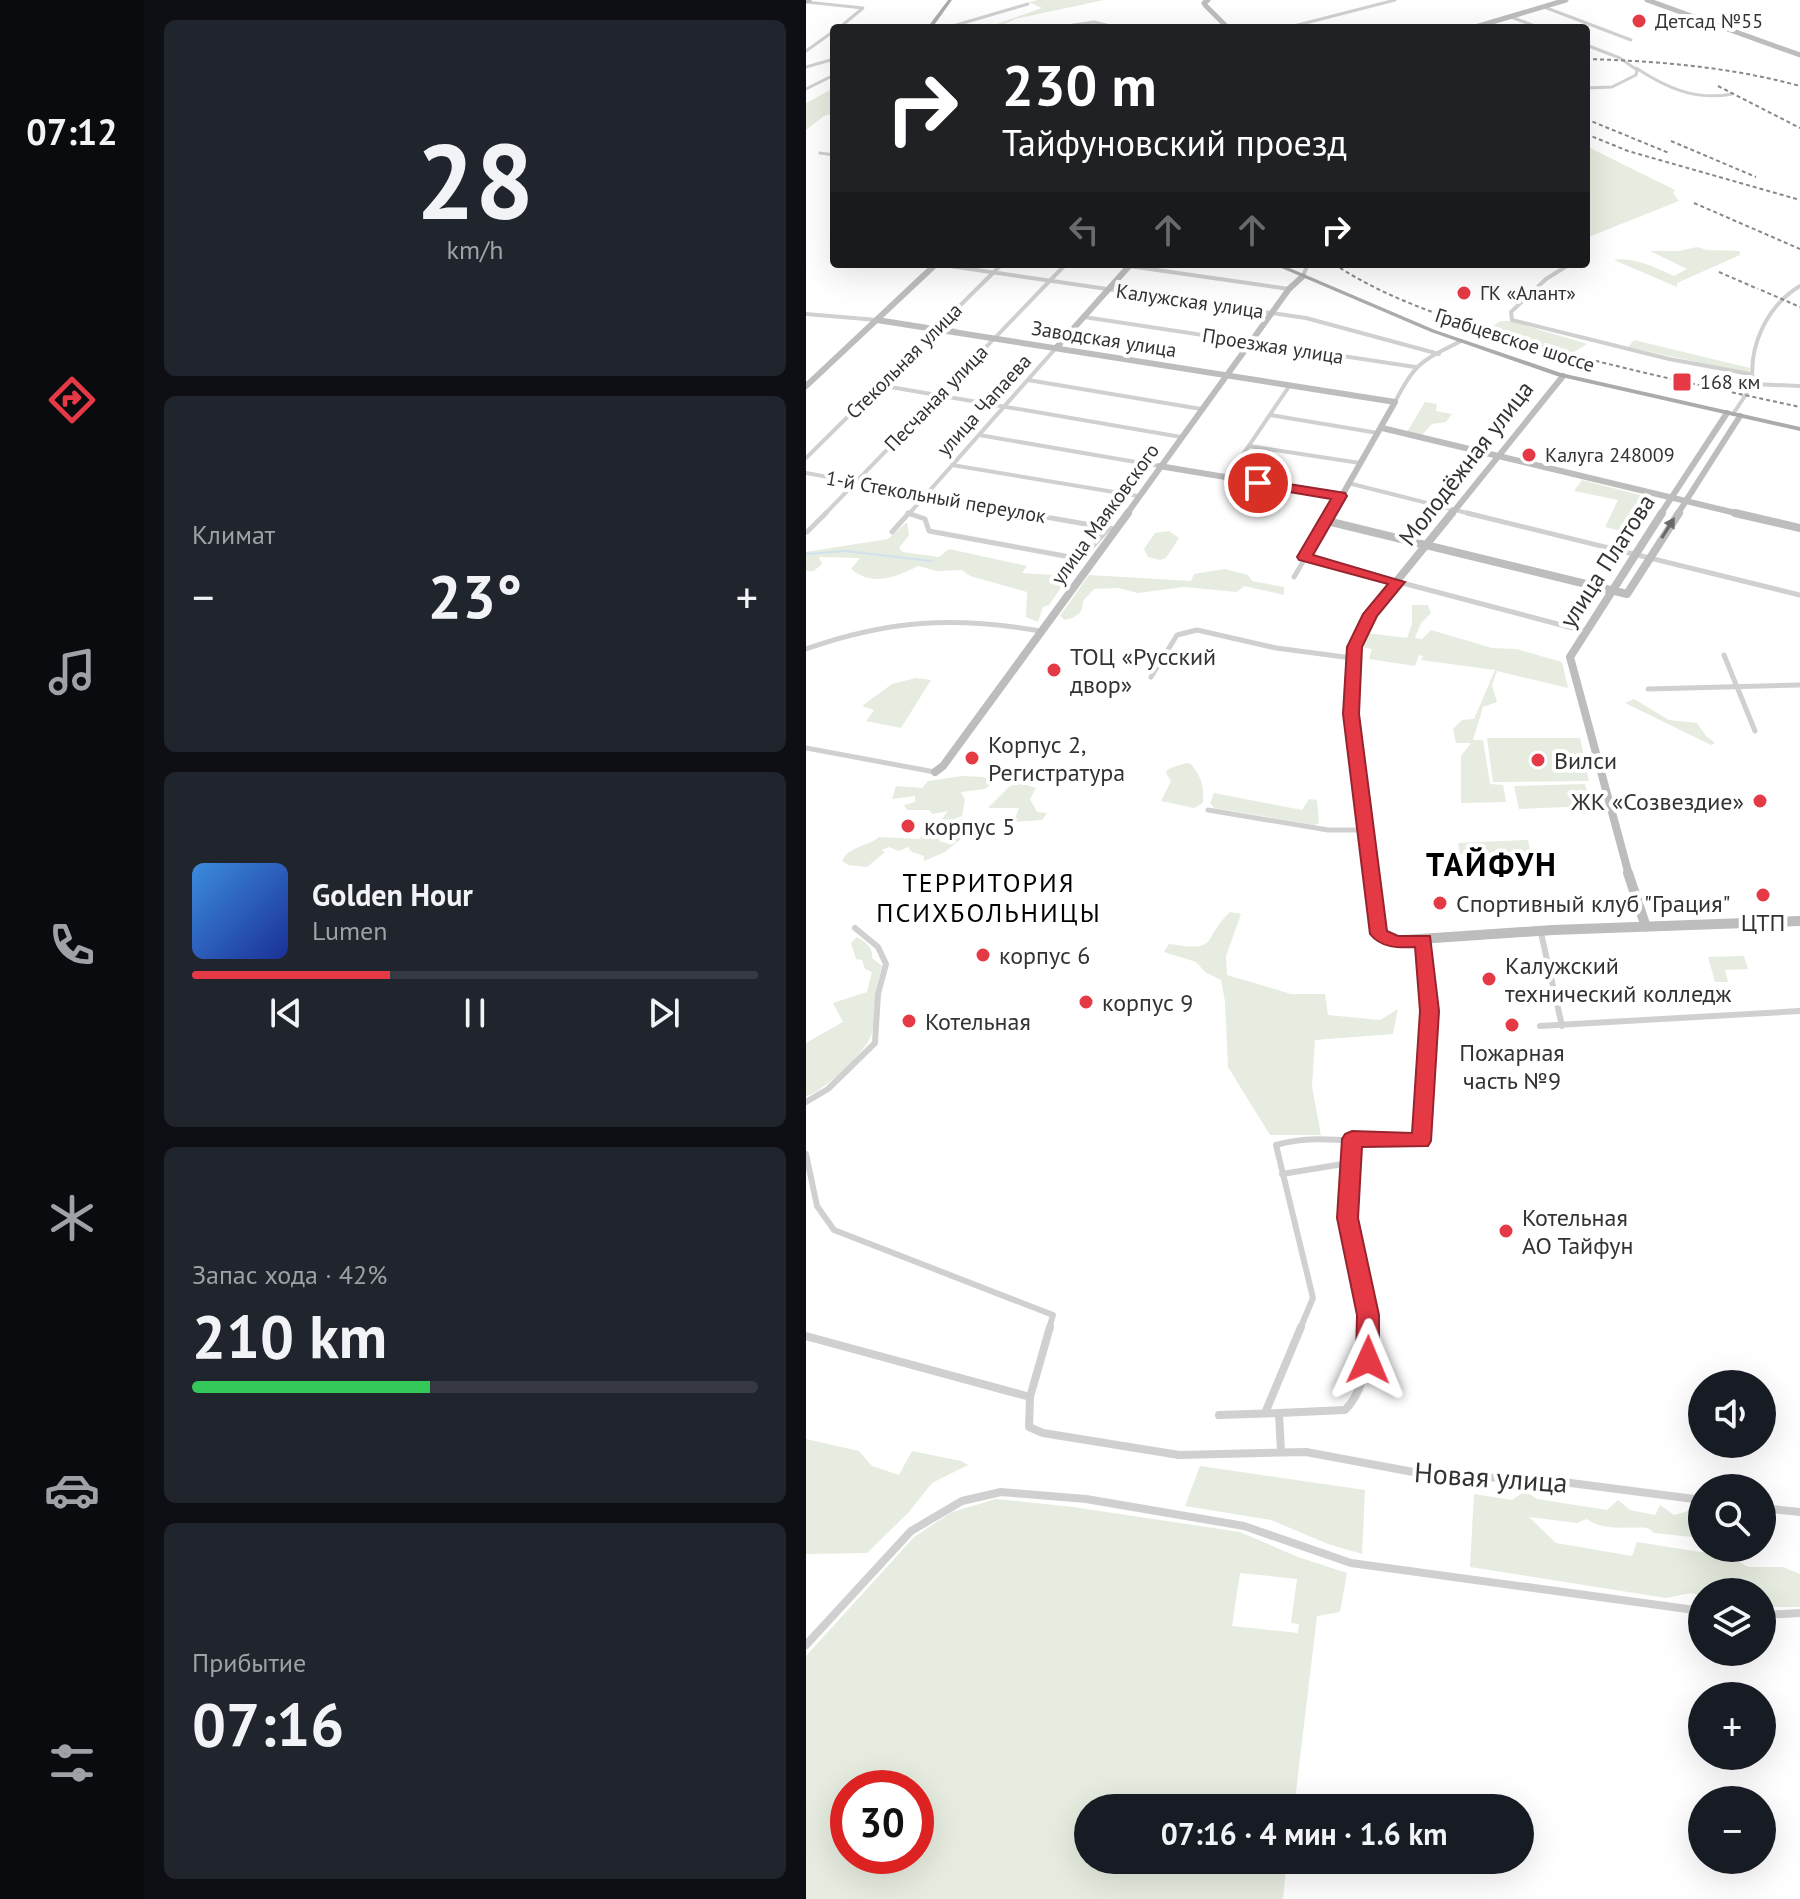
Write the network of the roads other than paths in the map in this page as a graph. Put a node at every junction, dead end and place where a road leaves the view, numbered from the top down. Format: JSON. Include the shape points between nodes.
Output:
{"nodes":[{"id":1,"x":950,"y":0,"type":"edge"},
{"id":2,"x":1208,"y":0,"type":"edge"},
{"id":3,"x":1395,"y":0,"type":"edge"},
{"id":4,"x":1566,"y":0,"type":"edge"},
{"id":5,"x":1647,"y":0,"type":"edge"},
{"id":6,"x":807,"y":1,"type":"edge"},
{"id":7,"x":1028,"y":4,"type":"dead end"},
{"id":8,"x":1544,"y":7,"type":"junction"},
{"id":9,"x":1511,"y":17,"type":"junction"},
{"id":10,"x":844,"y":24,"type":"edge"},
{"id":11,"x":932,"y":24,"type":"edge"},
{"id":12,"x":960,"y":24,"type":"edge"},
{"id":13,"x":1068,"y":24,"type":"edge"},
{"id":14,"x":1110,"y":24,"type":"edge"},
{"id":15,"x":1224,"y":24,"type":"edge"},
{"id":16,"x":1302,"y":24,"type":"edge"},
{"id":17,"x":1486,"y":24,"type":"edge"},
{"id":18,"x":1529,"y":24,"type":"edge"},
{"id":19,"x":1589,"y":24,"type":"edge"},
{"id":20,"x":1590,"y":24,"type":"edge"},
{"id":21,"x":830,"y":34,"type":"edge"},
{"id":22,"x":1631,"y":40,"type":"dead end"},
{"id":23,"x":1590,"y":47,"type":"edge"},
{"id":24,"x":806,"y":51,"type":"edge"},
{"id":25,"x":1800,"y":55,"type":"edge"},
{"id":26,"x":830,"y":60,"type":"edge"},
{"id":27,"x":806,"y":67,"type":"edge"},
{"id":28,"x":1636,"y":68,"type":"junction"},
{"id":29,"x":830,"y":77,"type":"edge"},
{"id":30,"x":1590,"y":88,"type":"edge"},
{"id":31,"x":806,"y":89,"type":"edge"},
{"id":32,"x":1732,"y":94,"type":"dead end"},
{"id":33,"x":820,"y":153,"type":"dead end"},
{"id":34,"x":830,"y":154,"type":"edge"},
{"id":35,"x":932,"y":268,"type":"edge"},
{"id":36,"x":965,"y":268,"type":"edge"},
{"id":37,"x":998,"y":268,"type":"edge"},
{"id":38,"x":1062,"y":268,"type":"edge"},
{"id":39,"x":1127,"y":268,"type":"edge"},
{"id":40,"x":1150,"y":268,"type":"edge"},
{"id":41,"x":1284,"y":268,"type":"edge"},
{"id":42,"x":1306,"y":268,"type":"edge"},
{"id":43,"x":1560,"y":268,"type":"edge"},
{"id":44,"x":994,"y":272,"type":"junction"},
{"id":45,"x":1303,"y":276,"type":"junction"},
{"id":46,"x":1049,"y":281,"type":"junction"},
{"id":47,"x":1800,"y":286,"type":"edge"},
{"id":48,"x":1108,"y":289,"type":"junction"},
{"id":49,"x":1289,"y":289,"type":"junction"},
{"id":50,"x":1271,"y":313,"type":"junction"},
{"id":51,"x":806,"y":314,"type":"edge"},
{"id":52,"x":1084,"y":317,"type":"junction"},
{"id":53,"x":877,"y":320,"type":"junction"},
{"id":54,"x":937,"y":329,"type":"junction"},
{"id":55,"x":994,"y":338,"type":"junction"},
{"id":56,"x":1461,"y":341,"type":"junction"},
{"id":57,"x":1250,"y":342,"type":"junction"},
{"id":58,"x":1056,"y":348,"type":"junction"},
{"id":59,"x":1432,"y":353,"type":"junction"},
{"id":60,"x":1439,"y":354,"type":"dead end"},
{"id":61,"x":1415,"y":367,"type":"junction"},
{"id":62,"x":1750,"y":374,"type":"junction"},
{"id":63,"x":1226,"y":375,"type":"junction"},
{"id":64,"x":1563,"y":376,"type":"junction"},
{"id":65,"x":1028,"y":380,"type":"junction"},
{"id":66,"x":1753,"y":384,"type":"junction"},
{"id":67,"x":879,"y":385,"type":"junction"},
{"id":68,"x":1290,"y":385,"type":"junction"},
{"id":69,"x":806,"y":386,"type":"edge"},
{"id":70,"x":1800,"y":386,"type":"edge"},
{"id":71,"x":939,"y":395,"type":"junction"},
{"id":72,"x":1395,"y":402,"type":"junction"},
{"id":73,"x":1004,"y":406,"type":"junction"},
{"id":74,"x":1201,"y":409,"type":"junction"},
{"id":75,"x":1733,"y":414,"type":"junction"},
{"id":76,"x":1270,"y":415,"type":"junction"},
{"id":77,"x":1800,"y":429,"type":"edge"},
{"id":78,"x":1380,"y":431,"type":"junction"},
{"id":79,"x":979,"y":435,"type":"junction"},
{"id":80,"x":1181,"y":437,"type":"junction"},
{"id":81,"x":1249,"y":446,"type":"junction"},
{"id":82,"x":1497,"y":457,"type":"junction"},
{"id":83,"x":806,"y":458,"type":"edge"},
{"id":84,"x":1360,"y":463,"type":"junction"},
{"id":85,"x":952,"y":465,"type":"junction"},
{"id":86,"x":1159,"y":466,"type":"junction"},
{"id":87,"x":806,"y":473,"type":"edge"},
{"id":88,"x":1227,"y":478,"type":"junction"},
{"id":89,"x":856,"y":482,"type":"junction"},
{"id":90,"x":1348,"y":483,"type":"junction"},
{"id":91,"x":925,"y":494,"type":"junction"},
{"id":92,"x":1138,"y":496,"type":"junction"},
{"id":93,"x":1340,"y":496,"type":"junction"},
{"id":94,"x":1672,"y":498,"type":"junction"},
{"id":95,"x":1685,"y":501,"type":"junction"},
{"id":96,"x":1456,"y":509,"type":"junction"},
{"id":97,"x":908,"y":513,"type":"junction"},
{"id":98,"x":1327,"y":521,"type":"junction"},
{"id":99,"x":1112,"y":528,"type":"junction"},
{"id":100,"x":1800,"y":528,"type":"edge"},
{"id":101,"x":807,"y":532,"type":"edge"},
{"id":102,"x":892,"y":532,"type":"dead end"},
{"id":103,"x":1427,"y":546,"type":"junction"},
{"id":104,"x":1635,"y":553,"type":"junction"},
{"id":105,"x":1304,"y":557,"type":"junction"},
{"id":106,"x":1650,"y":557,"type":"junction"},
{"id":107,"x":1294,"y":577,"type":"dead end"},
{"id":108,"x":1397,"y":582,"type":"junction"},
{"id":109,"x":1610,"y":592,"type":"junction"},
{"id":110,"x":1800,"y":595,"type":"edge"},
{"id":111,"x":1042,"y":628,"type":"junction"},
{"id":112,"x":1584,"y":631,"type":"junction"},
{"id":113,"x":806,"y":649,"type":"edge"},
{"id":114,"x":1724,"y":655,"type":"dead end"},
{"id":115,"x":1352,"y":658,"type":"junction"},
{"id":116,"x":1151,"y":677,"type":"dead end"},
{"id":117,"x":1800,"y":685,"type":"edge"},
{"id":118,"x":1737,"y":687,"type":"junction"},
{"id":119,"x":1648,"y":689,"type":"dead end"},
{"id":120,"x":1755,"y":731,"type":"dead end"},
{"id":121,"x":806,"y":748,"type":"edge"},
{"id":122,"x":935,"y":772,"type":"joint"},
{"id":123,"x":1208,"y":810,"type":"dead end"},
{"id":124,"x":1366,"y":830,"type":"junction"},
{"id":125,"x":1800,"y":921,"type":"edge"},
{"id":126,"x":1646,"y":927,"type":"junction"},
{"id":127,"x":855,"y":928,"type":"dead end"},
{"id":128,"x":1541,"y":933,"type":"junction"},
{"id":129,"x":1424,"y":940,"type":"junction"},
{"id":130,"x":1800,"y":1011,"type":"edge"},
{"id":131,"x":1540,"y":1026,"type":"dead end"},
{"id":132,"x":1562,"y":1026,"type":"junction"},
{"id":133,"x":806,"y":1102,"type":"edge"},
{"id":134,"x":1352,"y":1139,"type":"junction"},
{"id":135,"x":806,"y":1154,"type":"edge"},
{"id":136,"x":1349,"y":1163,"type":"junction"},
{"id":137,"x":1282,"y":1174,"type":"junction"},
{"id":138,"x":806,"y":1336,"type":"edge"},
{"id":139,"x":1030,"y":1397,"type":"junction"},
{"id":140,"x":1265,"y":1413,"type":"junction"},
{"id":141,"x":1279,"y":1413,"type":"junction"},
{"id":142,"x":1219,"y":1415,"type":"dead end"},
{"id":143,"x":1281,"y":1452,"type":"junction"},
{"id":144,"x":1688,"y":1498,"type":"edge"},
{"id":145,"x":1776,"y":1509,"type":"edge"},
{"id":146,"x":1800,"y":1512,"type":"edge"},
{"id":147,"x":1688,"y":1609,"type":"edge"},
{"id":148,"x":1800,"y":1613,"type":"edge"},
{"id":149,"x":1776,"y":1614,"type":"edge"},
{"id":150,"x":806,"y":1645,"type":"edge"}],
"edges":[{"from":1,"to":11,"type":"main road"},
{"from":2,"to":15,"type":"street","via":[[1206,6]]},
{"from":3,"to":16,"type":"street"},
{"from":4,"to":8,"type":"street"},
{"from":5,"to":25,"type":"street"},
{"from":6,"to":10,"type":"street","via":[[863,8]]},
{"from":7,"to":12,"type":"street"},
{"from":8,"to":9,"type":"street"},
{"from":8,"to":19,"type":"street"},
{"from":9,"to":17,"type":"street"},
{"from":9,"to":18,"type":"street"},
{"from":13,"to":14,"type":"street"},
{"from":20,"to":22,"type":"street"},
{"from":21,"to":24,"type":"street"},
{"from":23,"to":28,"type":"street"},
{"from":26,"to":27,"type":"street"},
{"from":28,"to":30,"type":"street","via":[[1636,75],[1623,84]]},
{"from":28,"to":32,"type":"street","via":[[1686,95]]},
{"from":29,"to":31,"type":"street"},
{"from":33,"to":34,"type":"street"},
{"from":35,"to":53,"type":"street"},
{"from":36,"to":44,"type":"street","name":"Калужская улица"},
{"from":37,"to":44,"type":"street","name":"Стекольная улица"},
{"from":38,"to":46,"type":"street","name":"Песчаная улица"},
{"from":39,"to":48,"type":"street","name":"улица Чапаева"},
{"from":40,"to":49,"type":"street"},
{"from":41,"to":45,"type":"main road","name":"Грабцевское шоссе"},
{"from":42,"to":45,"type":"street"},
{"from":43,"to":62,"type":"street","via":[[1511,312],[1512,320]]},
{"from":44,"to":46,"type":"street","name":"Калужская улица"},
{"from":44,"to":54,"type":"street","name":"Стекольная улица"},
{"from":45,"to":49,"type":"street","name":"улица Маяковского"},
{"from":45,"to":56,"type":"main road","name":"Грабцевское шоссе"},
{"from":46,"to":48,"type":"street","name":"Калужская улица"},
{"from":46,"to":55,"type":"street","name":"Песчаная улица"},
{"from":47,"to":62,"type":"street","via":[[1787,291],[1766,318]]},
{"from":48,"to":50,"type":"street","name":"Калужская улица"},
{"from":48,"to":52,"type":"street","name":"улица Чапаева"},
{"from":49,"to":50,"type":"street","name":"улица Маяковского"},
{"from":50,"to":57,"type":"street","name":"улица Маяковского"},
{"from":50,"to":59,"type":"street","name":"Калужская улица","via":[[1334,323]]},
{"from":51,"to":53,"type":"street","name":"Заводская улица"},
{"from":52,"to":57,"type":"street","name":"Проезжая улица"},
{"from":52,"to":58,"type":"street","name":"улица Чапаева"},
{"from":53,"to":54,"type":"street","name":"Заводская улица"},
{"from":53,"to":69,"type":"street"},
{"from":54,"to":55,"type":"street","name":"Заводская улица"},
{"from":54,"to":67,"type":"street","name":"Стекольная улица"},
{"from":55,"to":58,"type":"street","name":"Заводская улица"},
{"from":55,"to":71,"type":"street","name":"Песчаная улица"},
{"from":56,"to":59,"type":"street"},
{"from":56,"to":64,"type":"main road","name":"Грабцевское шоссе"},
{"from":57,"to":61,"type":"street","name":"Проезжая улица"},
{"from":57,"to":63,"type":"street","name":"улица Маяковского"},
{"from":58,"to":63,"type":"street","name":"Заводская улица"},
{"from":58,"to":65,"type":"street","name":"улица Чапаева"},
{"from":59,"to":60,"type":"street","name":"Калужская улица"},
{"from":59,"to":61,"type":"street"},
{"from":61,"to":72,"type":"street"},
{"from":62,"to":66,"type":"street"},
{"from":63,"to":68,"type":"street","name":"Заводская улица"},
{"from":63,"to":74,"type":"street","name":"улица Маяковского"},
{"from":64,"to":75,"type":"main road","name":"Грабцевское шоссе"},
{"from":64,"to":82,"type":"street","name":"Молодёжная улица"},
{"from":65,"to":73,"type":"street","name":"улица Чапаева"},
{"from":65,"to":74,"type":"street"},
{"from":66,"to":70,"type":"street"},
{"from":66,"to":75,"type":"street"},
{"from":67,"to":71,"type":"street"},
{"from":67,"to":83,"type":"street","name":"Стекольная улица"},
{"from":68,"to":72,"type":"street","name":"Заводская улица"},
{"from":68,"to":76,"type":"street"},
{"from":71,"to":73,"type":"street"},
{"from":71,"to":89,"type":"street","name":"Песчаная улица"},
{"from":72,"to":78,"type":"street"},
{"from":73,"to":79,"type":"street","name":"улица Чапаева"},
{"from":73,"to":80,"type":"street"},
{"from":74,"to":80,"type":"street","name":"улица Маяковского"},
{"from":75,"to":77,"type":"main road","name":"Грабцевское шоссе"},
{"from":75,"to":94,"type":"street","name":"улица Платова"},
{"from":75,"to":95,"type":"street","name":"улица Платова"},
{"from":76,"to":78,"type":"street"},
{"from":76,"to":81,"type":"street"},
{"from":78,"to":82,"type":"street"},
{"from":78,"to":84,"type":"street"},
{"from":79,"to":85,"type":"street","name":"улица Чапаева"},
{"from":79,"to":86,"type":"street"},
{"from":80,"to":86,"type":"street","name":"улица Маяковского"},
{"from":81,"to":84,"type":"street"},
{"from":81,"to":88,"type":"street"},
{"from":82,"to":94,"type":"street"},
{"from":82,"to":96,"type":"street","name":"Молодёжная улица"},
{"from":84,"to":90,"type":"street"},
{"from":85,"to":91,"type":"street","name":"улица Чапаева"},
{"from":85,"to":92,"type":"street"},
{"from":86,"to":88,"type":"street"},
{"from":86,"to":92,"type":"street","name":"улица Маяковского"},
{"from":87,"to":89,"type":"street","name":"1-й Стекольный переулок"},
{"from":88,"to":93,"type":"street"},
{"from":89,"to":91,"type":"street","name":"1-й Стекольный переулок"},
{"from":89,"to":101,"type":"street","name":"Песчаная улица"},
{"from":90,"to":93,"type":"street"},
{"from":90,"to":96,"type":"street"},
{"from":91,"to":97,"type":"street","name":"улица Чапаева"},
{"from":91,"to":99,"type":"street","name":"1-й Стекольный переулок"},
{"from":92,"to":99,"type":"street","name":"улица Маяковского"},
{"from":93,"to":98,"type":"street"},
{"from":94,"to":95,"type":"street"},
{"from":94,"to":104,"type":"street","name":"улица Платова"},
{"from":95,"to":100,"type":"street"},
{"from":106,"to":95,"type":"street","name":"улица Платова","one_way":true},
{"from":96,"to":103,"type":"street","name":"Молодёжная улица"},
{"from":96,"to":104,"type":"street"},
{"from":97,"to":99,"type":"street","via":[[925,519],[929,531],[1081,559]]},
{"from":97,"to":102,"type":"street","name":"улица Чапаева"},
{"from":98,"to":103,"type":"street"},
{"from":98,"to":105,"type":"street"},
{"from":99,"to":111,"type":"street","name":"улица Маяковского"},
{"from":103,"to":108,"type":"street","name":"Молодёжная улица"},
{"from":103,"to":109,"type":"street"},
{"from":104,"to":106,"type":"street"},
{"from":104,"to":109,"type":"street","name":"улица Платова"},
{"from":105,"to":107,"type":"street"},
{"from":105,"to":108,"type":"street"},
{"from":106,"to":109,"type":"street","name":"улица Платова","via":[[1627,594]]},
{"from":106,"to":110,"type":"street"},
{"from":108,"to":112,"type":"street"},
{"from":108,"to":115,"type":"street","name":"Молодёжная улица","via":[[1370,614]]},
{"from":109,"to":112,"type":"street","name":"улица Платова"},
{"from":111,"to":113,"type":"street","via":[[922,620],[861,629]]},
{"from":111,"to":122,"type":"street","name":"улица Маяковского"},
{"from":112,"to":126,"type":"street","name":"улица Платова","via":[[1570,657],[1571,666]]},
{"from":114,"to":118,"type":"street"},
{"from":115,"to":116,"type":"street","via":[[1197,630],[1177,635]]},
{"from":115,"to":124,"type":"street","name":"Молодёжная улица","via":[[1351,719]]},
{"from":117,"to":118,"type":"street"},
{"from":118,"to":119,"type":"street"},
{"from":118,"to":120,"type":"street"},
{"from":121,"to":122,"type":"street"},
{"from":123,"to":124,"type":"street","via":[[1312,828]]},
{"from":124,"to":129,"type":"street","name":"Молодёжная улица","via":[[1379,934],[1402,942]]},
{"from":125,"to":126,"type":"street"},
{"from":126,"to":128,"type":"street"},
{"from":127,"to":133,"type":"street","via":[[878,947],[886,964],[875,1043],[828,1089]]},
{"from":128,"to":129,"type":"street"},
{"from":128,"to":132,"type":"street"},
{"from":129,"to":134,"type":"street","via":[[1429,1011],[1423,1136],[1416,1143]]},
{"from":130,"to":132,"type":"street"},
{"from":131,"to":132,"type":"street"},
{"from":134,"to":136,"type":"street"},
{"from":134,"to":137,"type":"street","via":[[1288,1140],[1276,1145]]},
{"from":135,"to":139,"type":"street","name":"Новая улица","via":[[818,1212],[834,1230],[1053,1315]]},
{"from":136,"to":137,"type":"street"},
{"from":136,"to":141,"type":"street","via":[[1347,1218],[1368,1315],[1368,1360],[1345,1410]]},
{"from":137,"to":140,"type":"street","via":[[1313,1298]]},
{"from":138,"to":139,"type":"street"},
{"from":139,"to":143,"type":"street","name":"Новая улица","via":[[1029,1427],[1043,1433],[1179,1455]]},
{"from":140,"to":141,"type":"street"},
{"from":140,"to":142,"type":"street"},
{"from":141,"to":143,"type":"street"},
{"from":143,"to":144,"type":"street","name":"Новая улица","via":[[1342,1457],[1440,1477],[1532,1478]]},
{"from":145,"to":146,"type":"street"},
{"from":147,"to":150,"type":"street","via":[[1351,1563],[1244,1526],[1086,1499],[1001,1492],[962,1501],[911,1531]]},
{"from":148,"to":149,"type":"street"}]}
